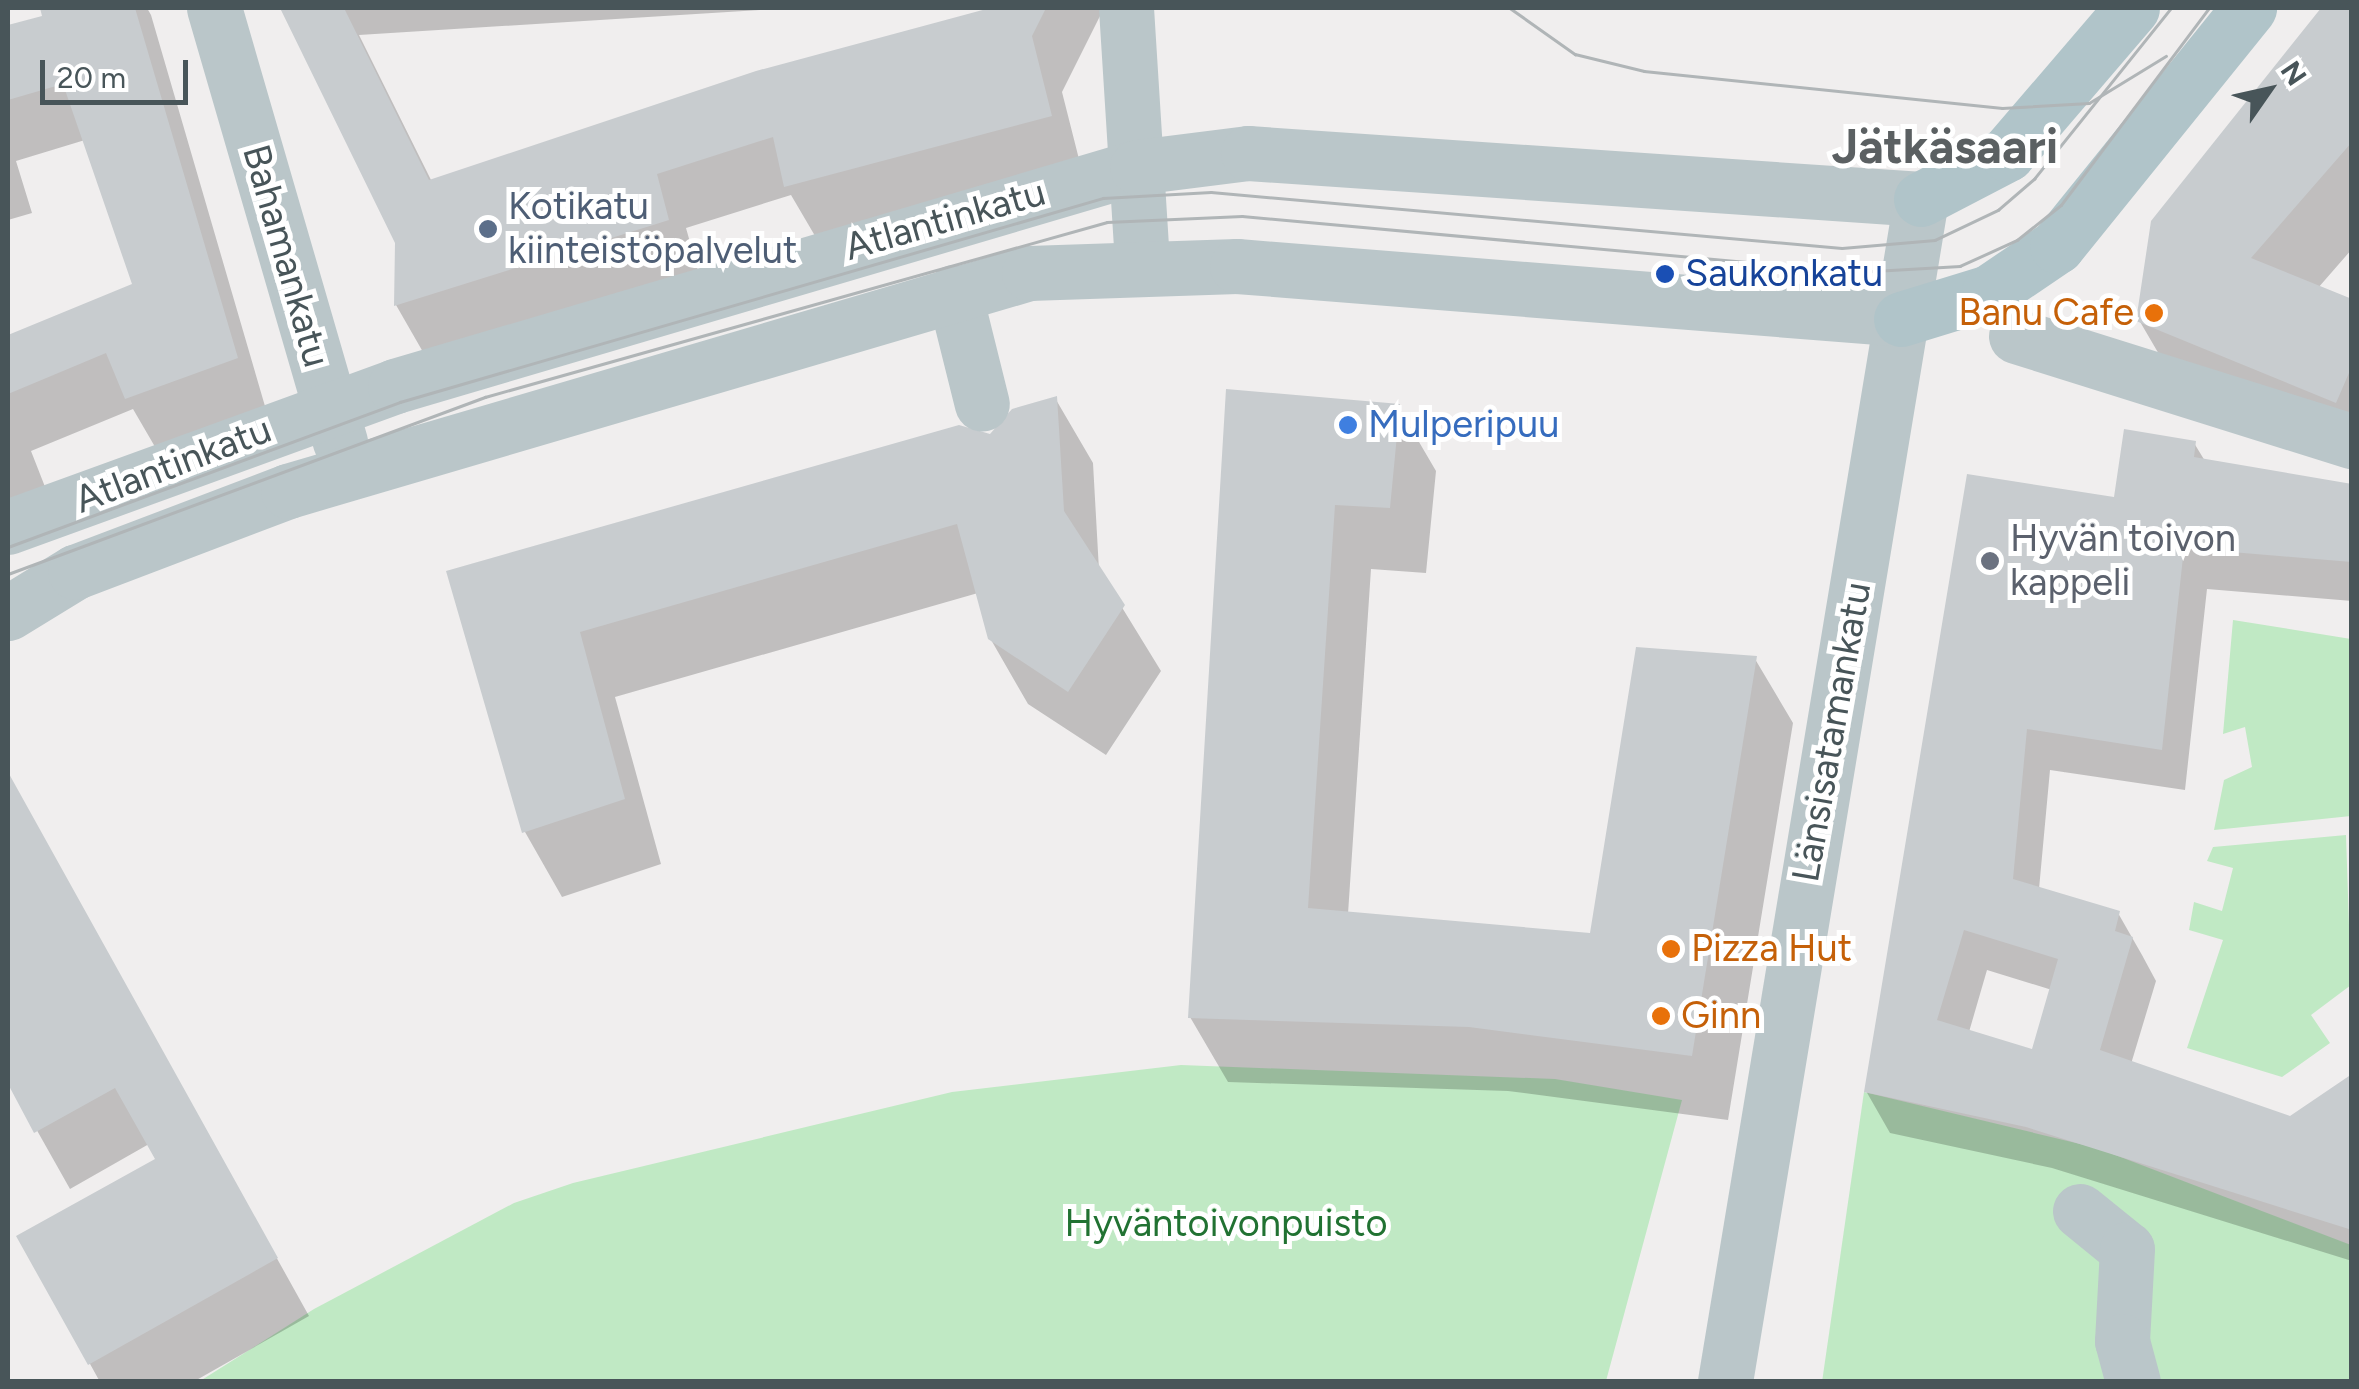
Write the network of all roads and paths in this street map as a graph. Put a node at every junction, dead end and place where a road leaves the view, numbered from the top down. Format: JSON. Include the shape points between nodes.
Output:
{"nodes":[{"id":1,"x":214,"y":8,"type":"edge"},
{"id":2,"x":1126,"y":8,"type":"edge"},
{"id":3,"x":2132,"y":8,"type":"edge"},
{"id":4,"x":2248,"y":8,"type":"edge"},
{"id":5,"x":1136,"y":167,"type":"junction"},
{"id":6,"x":1921,"y":200,"type":"junction"},
{"id":7,"x":1142,"y":264,"type":"junction"},
{"id":8,"x":954,"y":292,"type":"junction"},
{"id":9,"x":1901,"y":319,"type":"junction"},
{"id":10,"x":2016,"y":336,"type":"dead end"},
{"id":11,"x":982,"y":404,"type":"dead end"},
{"id":12,"x":2352,"y":441,"type":"edge"},
{"id":13,"x":340,"y":443,"type":"junction"},
{"id":14,"x":8,"y":527,"type":"edge"},
{"id":15,"x":8,"y":613,"type":"edge"},
{"id":16,"x":2080,"y":1212,"type":"dead end"},
{"id":17,"x":1724,"y":1382,"type":"edge"},
{"id":18,"x":2133,"y":1382,"type":"edge"}],
"edges":[{"from":1,"to":13,"type":"street","name":"Bahamankatu"},
{"from":2,"to":5,"type":"street"},
{"from":3,"to":6,"type":"main road","via":[[2007,154]]},
{"from":4,"to":9,"type":"main road","via":[[2058,246],[1989,292]]},
{"from":5,"to":6,"type":"street","name":"Atlantinkatu","via":[[1248,152]]},
{"from":5,"to":7,"type":"street"},
{"from":5,"to":13,"type":"street","name":"Atlantinkatu","via":[[714,285]]},
{"from":6,"to":9,"type":"street","name":"Länsisatamankatu"},
{"from":7,"to":8,"type":"street","name":"Atlantinkatu","via":[[1029,273]]},
{"from":7,"to":9,"type":"street","name":"Atlantinkatu"},
{"from":8,"to":11,"type":"street"},
{"from":8,"to":13,"type":"street","name":"Atlantinkatu"},
{"from":9,"to":17,"type":"street","name":"Länsisatamankatu"},
{"from":10,"to":12,"type":"street"},
{"from":13,"to":14,"type":"street","name":"Atlantinkatu"},
{"from":13,"to":15,"type":"street","name":"Atlantinkatu","via":[[75,572]]},
{"from":16,"to":18,"type":"street","via":[[2127,1249],[2122,1341]]}]}
